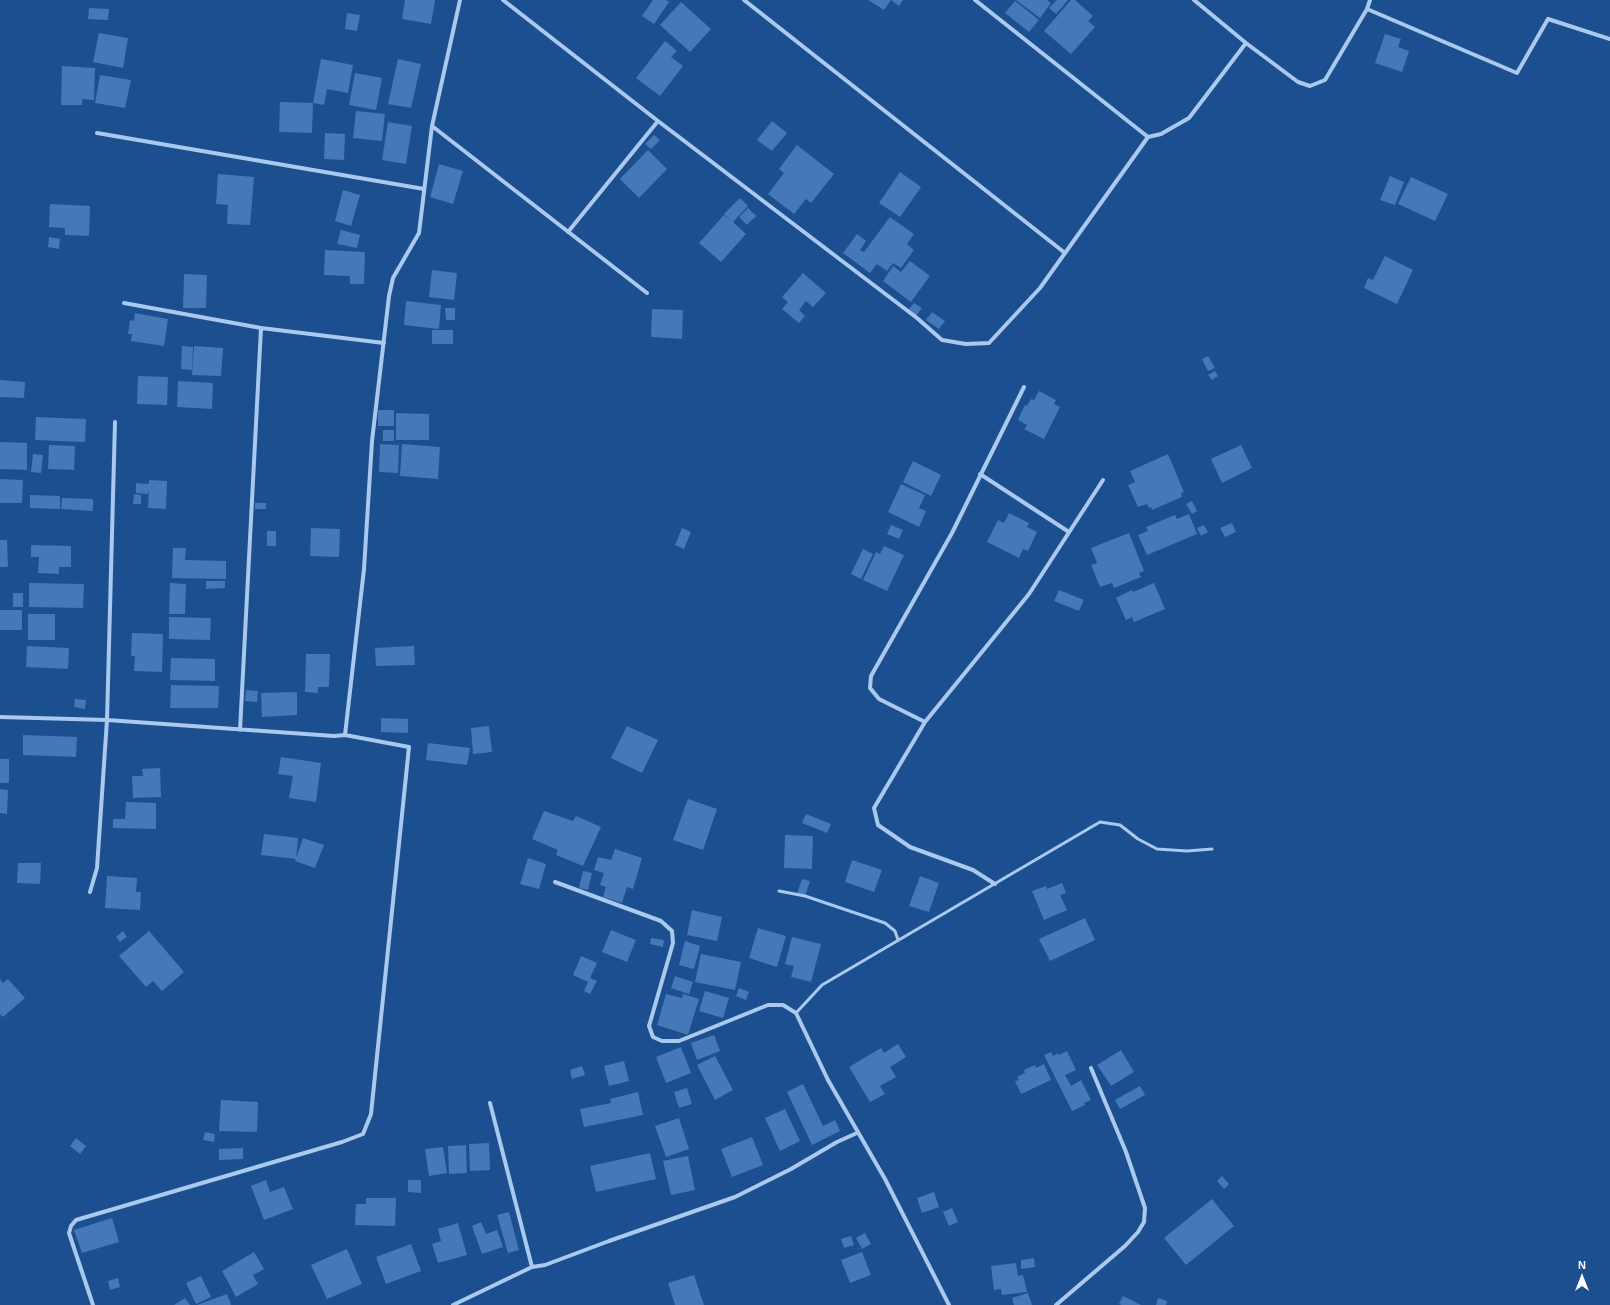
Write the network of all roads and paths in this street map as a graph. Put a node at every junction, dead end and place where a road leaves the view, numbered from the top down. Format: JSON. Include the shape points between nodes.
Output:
{"nodes":[{"id":1,"x":460,"y":0,"type":"edge"},
{"id":2,"x":503,"y":0,"type":"edge"},
{"id":3,"x":744,"y":0,"type":"edge"},
{"id":4,"x":975,"y":0,"type":"edge"},
{"id":5,"x":1194,"y":0,"type":"edge"},
{"id":6,"x":1370,"y":0,"type":"edge"},
{"id":7,"x":1368,"y":9,"type":"junction"},
{"id":8,"x":1610,"y":40,"type":"edge"},
{"id":9,"x":1246,"y":43,"type":"junction"},
{"id":10,"x":658,"y":121,"type":"junction"},
{"id":11,"x":432,"y":126,"type":"junction"},
{"id":12,"x":98,"y":133,"type":"dead end"},
{"id":13,"x":1148,"y":137,"type":"junction"},
{"id":14,"x":424,"y":189,"type":"junction"},
{"id":15,"x":568,"y":232,"type":"junction"},
{"id":16,"x":1065,"y":253,"type":"junction"},
{"id":17,"x":647,"y":293,"type":"dead end"},
{"id":18,"x":124,"y":303,"type":"dead end"},
{"id":19,"x":261,"y":328,"type":"junction"},
{"id":20,"x":384,"y":343,"type":"junction"},
{"id":21,"x":1024,"y":387,"type":"dead end"},
{"id":22,"x":115,"y":422,"type":"dead end"},
{"id":23,"x":980,"y":474,"type":"junction"},
{"id":24,"x":1103,"y":480,"type":"dead end"},
{"id":25,"x":1069,"y":532,"type":"junction"},
{"id":26,"x":0,"y":717,"type":"edge"},
{"id":27,"x":107,"y":720,"type":"junction"},
{"id":28,"x":925,"y":722,"type":"junction"},
{"id":29,"x":240,"y":730,"type":"junction"},
{"id":30,"x":345,"y":735,"type":"junction"},
{"id":31,"x":1212,"y":849,"type":"dead end"},
{"id":32,"x":555,"y":882,"type":"dead end"},
{"id":33,"x":995,"y":884,"type":"junction"},
{"id":34,"x":779,"y":891,"type":"dead end"},
{"id":35,"x":90,"y":892,"type":"dead end"},
{"id":36,"x":898,"y":940,"type":"junction"},
{"id":37,"x":796,"y":1014,"type":"junction"},
{"id":38,"x":1091,"y":1068,"type":"dead end"},
{"id":39,"x":490,"y":1103,"type":"dead end"},
{"id":40,"x":858,"y":1133,"type":"junction"},
{"id":41,"x":532,"y":1267,"type":"junction"},
{"id":42,"x":92,"y":1305,"type":"edge"},
{"id":43,"x":453,"y":1305,"type":"edge"},
{"id":44,"x":949,"y":1305,"type":"edge"},
{"id":45,"x":1056,"y":1305,"type":"edge"}],
"edges":[{"from":1,"to":11,"type":"street"},
{"from":2,"to":10,"type":"street"},
{"from":3,"to":16,"type":"street"},
{"from":4,"to":13,"type":"street"},
{"from":5,"to":9,"type":"street"},
{"from":6,"to":7,"type":"street"},
{"from":7,"to":8,"type":"street","via":[[1517,73],[1548,19]]},
{"from":7,"to":9,"type":"street","via":[[1325,80],[1310,86],[1298,82]]},
{"from":9,"to":13,"type":"street","via":[[1189,118],[1161,134]]},
{"from":10,"to":15,"type":"street"},
{"from":10,"to":16,"type":"street","via":[[917,318],[942,340],[966,344],[989,343],[1040,288]]},
{"from":11,"to":14,"type":"street"},
{"from":11,"to":15,"type":"street"},
{"from":12,"to":14,"type":"street"},
{"from":13,"to":16,"type":"street"},
{"from":14,"to":20,"type":"street","via":[[418,236],[394,278],[389,296]]},
{"from":15,"to":17,"type":"street"},
{"from":18,"to":19,"type":"street"},
{"from":19,"to":20,"type":"street"},
{"from":19,"to":29,"type":"street"},
{"from":20,"to":30,"type":"street","via":[[372,441],[363,576]]},
{"from":21,"to":23,"type":"street"},
{"from":22,"to":27,"type":"street"},
{"from":23,"to":25,"type":"street"},
{"from":23,"to":28,"type":"street","via":[[952,533],[871,676],[870,688],[879,699]]},
{"from":24,"to":25,"type":"street"},
{"from":25,"to":28,"type":"street","via":[[1029,594]]},
{"from":26,"to":27,"type":"street"},
{"from":27,"to":29,"type":"street"},
{"from":27,"to":35,"type":"street","via":[[97,868]]},
{"from":28,"to":33,"type":"street","via":[[874,808],[878,825],[910,847],[973,870]]},
{"from":29,"to":30,"type":"street"},
{"from":30,"to":42,"type":"street","via":[[409,748],[371,1114],[363,1134],[76,1220],[69,1233]]},
{"from":31,"to":33,"type":"lane","via":[[1157,849],[1120,825],[1100,822]]},
{"from":32,"to":37,"type":"street","via":[[661,921],[672,930],[673,943],[649,1026],[653,1037],[662,1041],[678,1041],[768,1005],[783,1005]]},
{"from":33,"to":36,"type":"lane"},
{"from":34,"to":36,"type":"lane","via":[[805,896],[885,923],[895,931]]},
{"from":36,"to":37,"type":"lane","via":[[822,985]]},
{"from":37,"to":40,"type":"street","via":[[828,1080]]},
{"from":38,"to":45,"type":"street","via":[[1146,1208],[1144,1222],[1125,1246]]},
{"from":39,"to":41,"type":"street"},
{"from":40,"to":41,"type":"street","via":[[735,1196],[545,1265]]},
{"from":40,"to":44,"type":"street","via":[[885,1179]]},
{"from":41,"to":43,"type":"street"}]}
